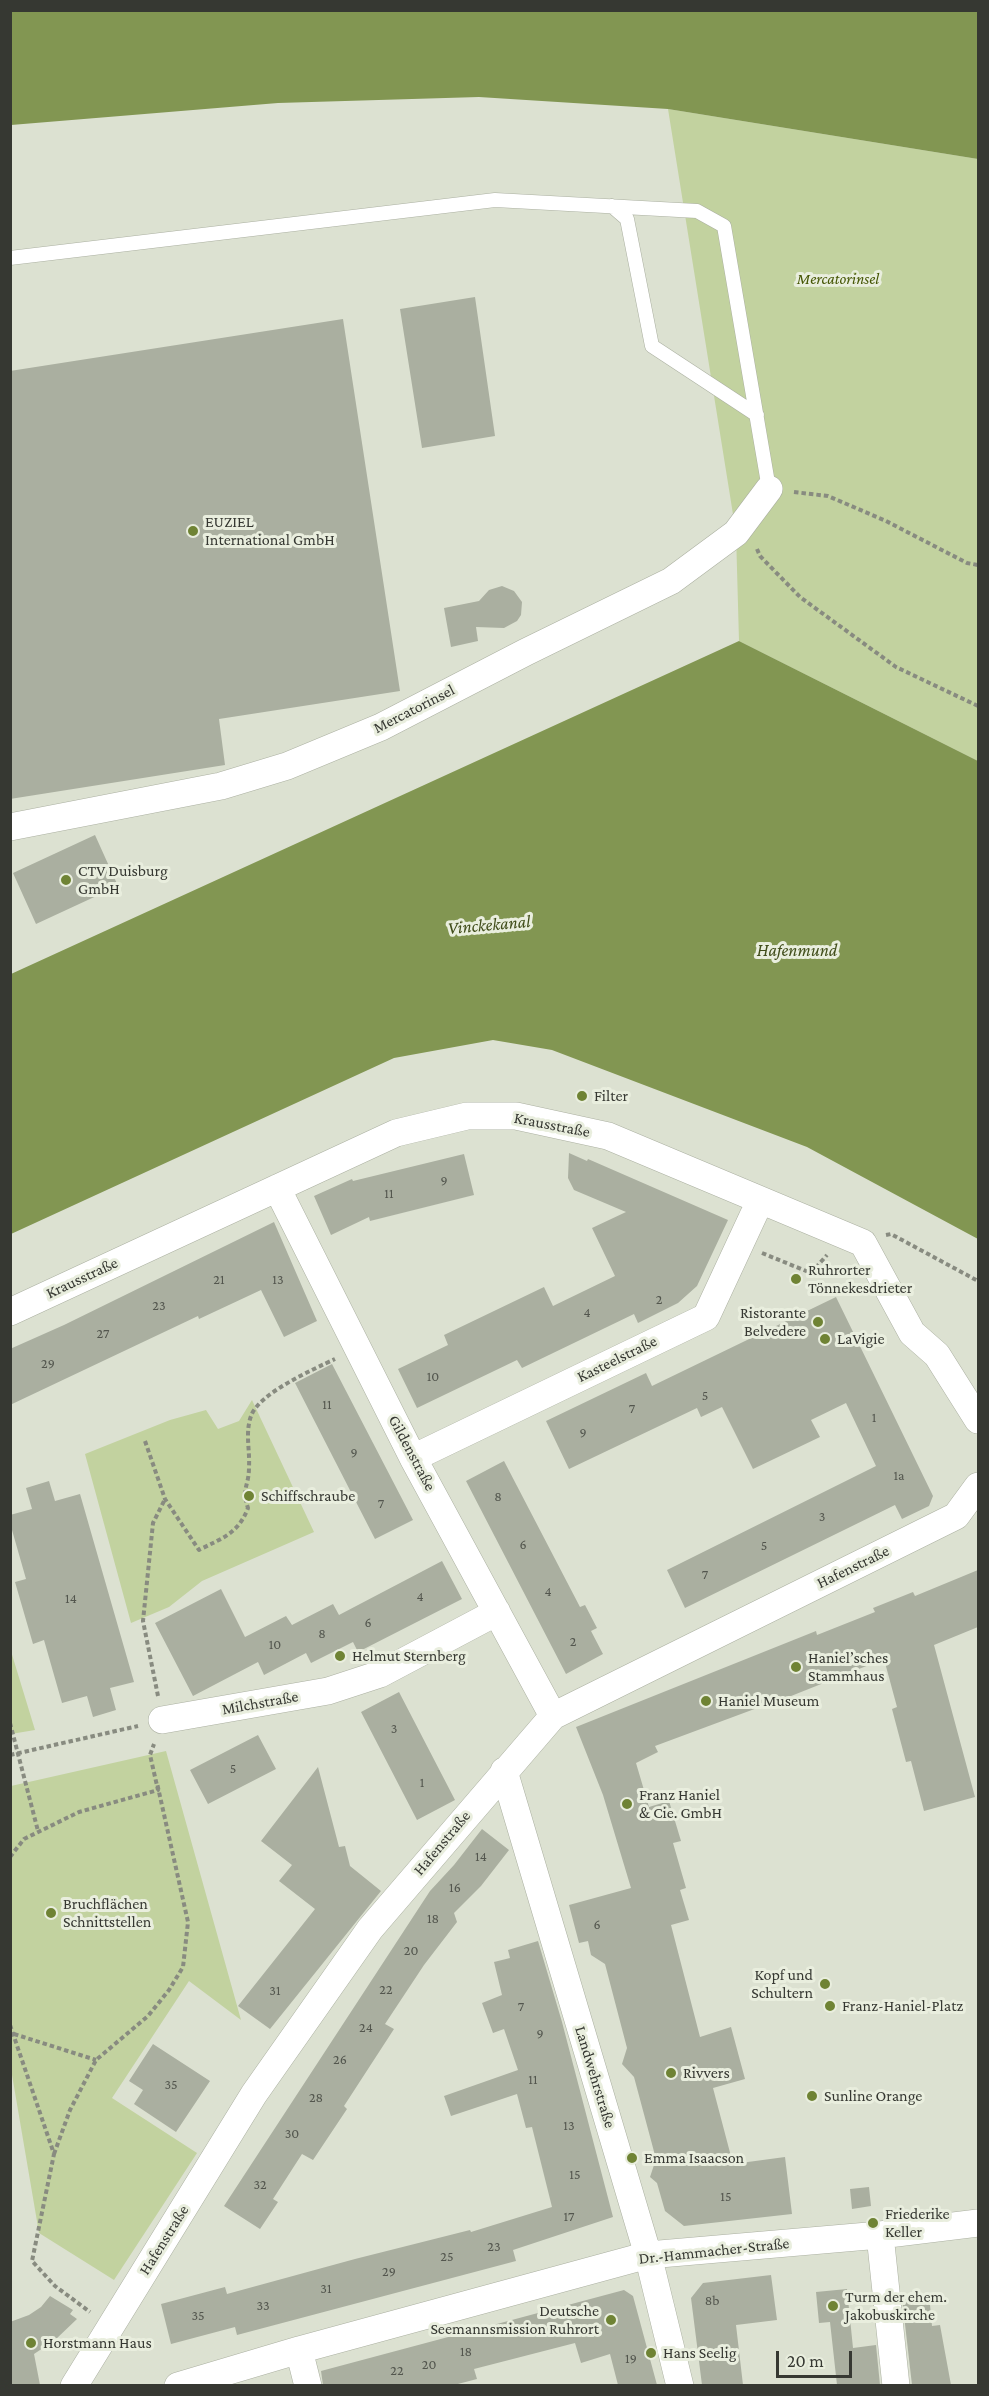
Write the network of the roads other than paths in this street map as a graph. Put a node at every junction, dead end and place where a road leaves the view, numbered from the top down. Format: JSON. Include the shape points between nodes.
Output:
{"nodes":[{"id":1,"x":612,"y":206,"type":"junction"},
{"id":2,"x":10,"y":258,"type":"edge"},
{"id":3,"x":757,"y":415,"type":"junction"},
{"id":4,"x":770,"y":489,"type":"joint"},
{"id":5,"x":10,"y":827,"type":"edge"},
{"id":6,"x":277,"y":1188,"type":"junction"},
{"id":7,"x":760,"y":1201,"type":"junction"},
{"id":8,"x":10,"y":1312,"type":"edge"},
{"id":9,"x":978,"y":1420,"type":"edge"},
{"id":10,"x":413,"y":1458,"type":"junction"},
{"id":11,"x":978,"y":1486,"type":"edge"},
{"id":12,"x":497,"y":1612,"type":"junction"},
{"id":13,"x":553,"y":1716,"type":"junction"},
{"id":14,"x":162,"y":1720,"type":"road end"},
{"id":15,"x":504,"y":1771,"type":"junction"},
{"id":16,"x":978,"y":2223,"type":"edge"},
{"id":17,"x":880,"y":2235,"type":"junction"},
{"id":18,"x":648,"y":2255,"type":"junction"},
{"id":19,"x":299,"y":2350,"type":"junction"},
{"id":20,"x":74,"y":2385,"type":"edge"},
{"id":21,"x":178,"y":2385,"type":"edge"},
{"id":22,"x":308,"y":2385,"type":"edge"},
{"id":23,"x":680,"y":2385,"type":"edge"},
{"id":24,"x":896,"y":2385,"type":"edge"}],
"edges":[{"from":1,"to":2,"type":"lane","via":[[495,200]]},
{"from":1,"to":3,"type":"lane","via":[[627,219],[652,346]]},
{"from":1,"to":3,"type":"lane","via":[[697,210],[724,226]]},
{"from":3,"to":4,"type":"lane"},
{"from":4,"to":5,"type":"street","name":"Mercatorinsel","via":[[736,533],[671,581],[381,727],[287,766],[221,786]]},
{"from":6,"to":7,"type":"street","name":"Krausstraße","via":[[396,1133],[467,1116],[516,1116],[608,1136]]},
{"from":6,"to":8,"type":"street","name":"Krausstraße"},
{"from":6,"to":10,"type":"street","name":"Gildenstraße"},
{"from":7,"to":9,"type":"street","name":"Krausstraße","via":[[854,1240],[912,1333],[937,1354]]},
{"from":7,"to":10,"type":"street","name":"Kasteelstraße","via":[[706,1317]]},
{"from":10,"to":12,"type":"street","name":"Gildenstraße"},
{"from":11,"to":13,"type":"street","name":"Hafenstraße","via":[[956,1516]]},
{"from":12,"to":13,"type":"street","name":"Gildenstraße"},
{"from":12,"to":14,"type":"street","name":"Milchstraße","via":[[380,1674],[328,1691]]},
{"from":13,"to":15,"type":"street","name":"Hafenstraße"},
{"from":15,"to":18,"type":"street","name":"Landwehrstraße"},
{"from":15,"to":20,"type":"street","name":"Hafenstraße","via":[[370,1929],[254,2094]]},
{"from":16,"to":17,"type":"street","name":"Dr.-Hammacher-Straße"},
{"from":17,"to":18,"type":"street","name":"Dr.-Hammacher-Straße"},
{"from":17,"to":24,"type":"street"},
{"from":18,"to":19,"type":"street","name":"Dr.-Hammacher-Straße"},
{"from":18,"to":23,"type":"street","name":"Landwehrstraße"},
{"from":19,"to":21,"type":"street","name":"Dr.-Hammacher-Straße"},
{"from":19,"to":22,"type":"street"}]}
